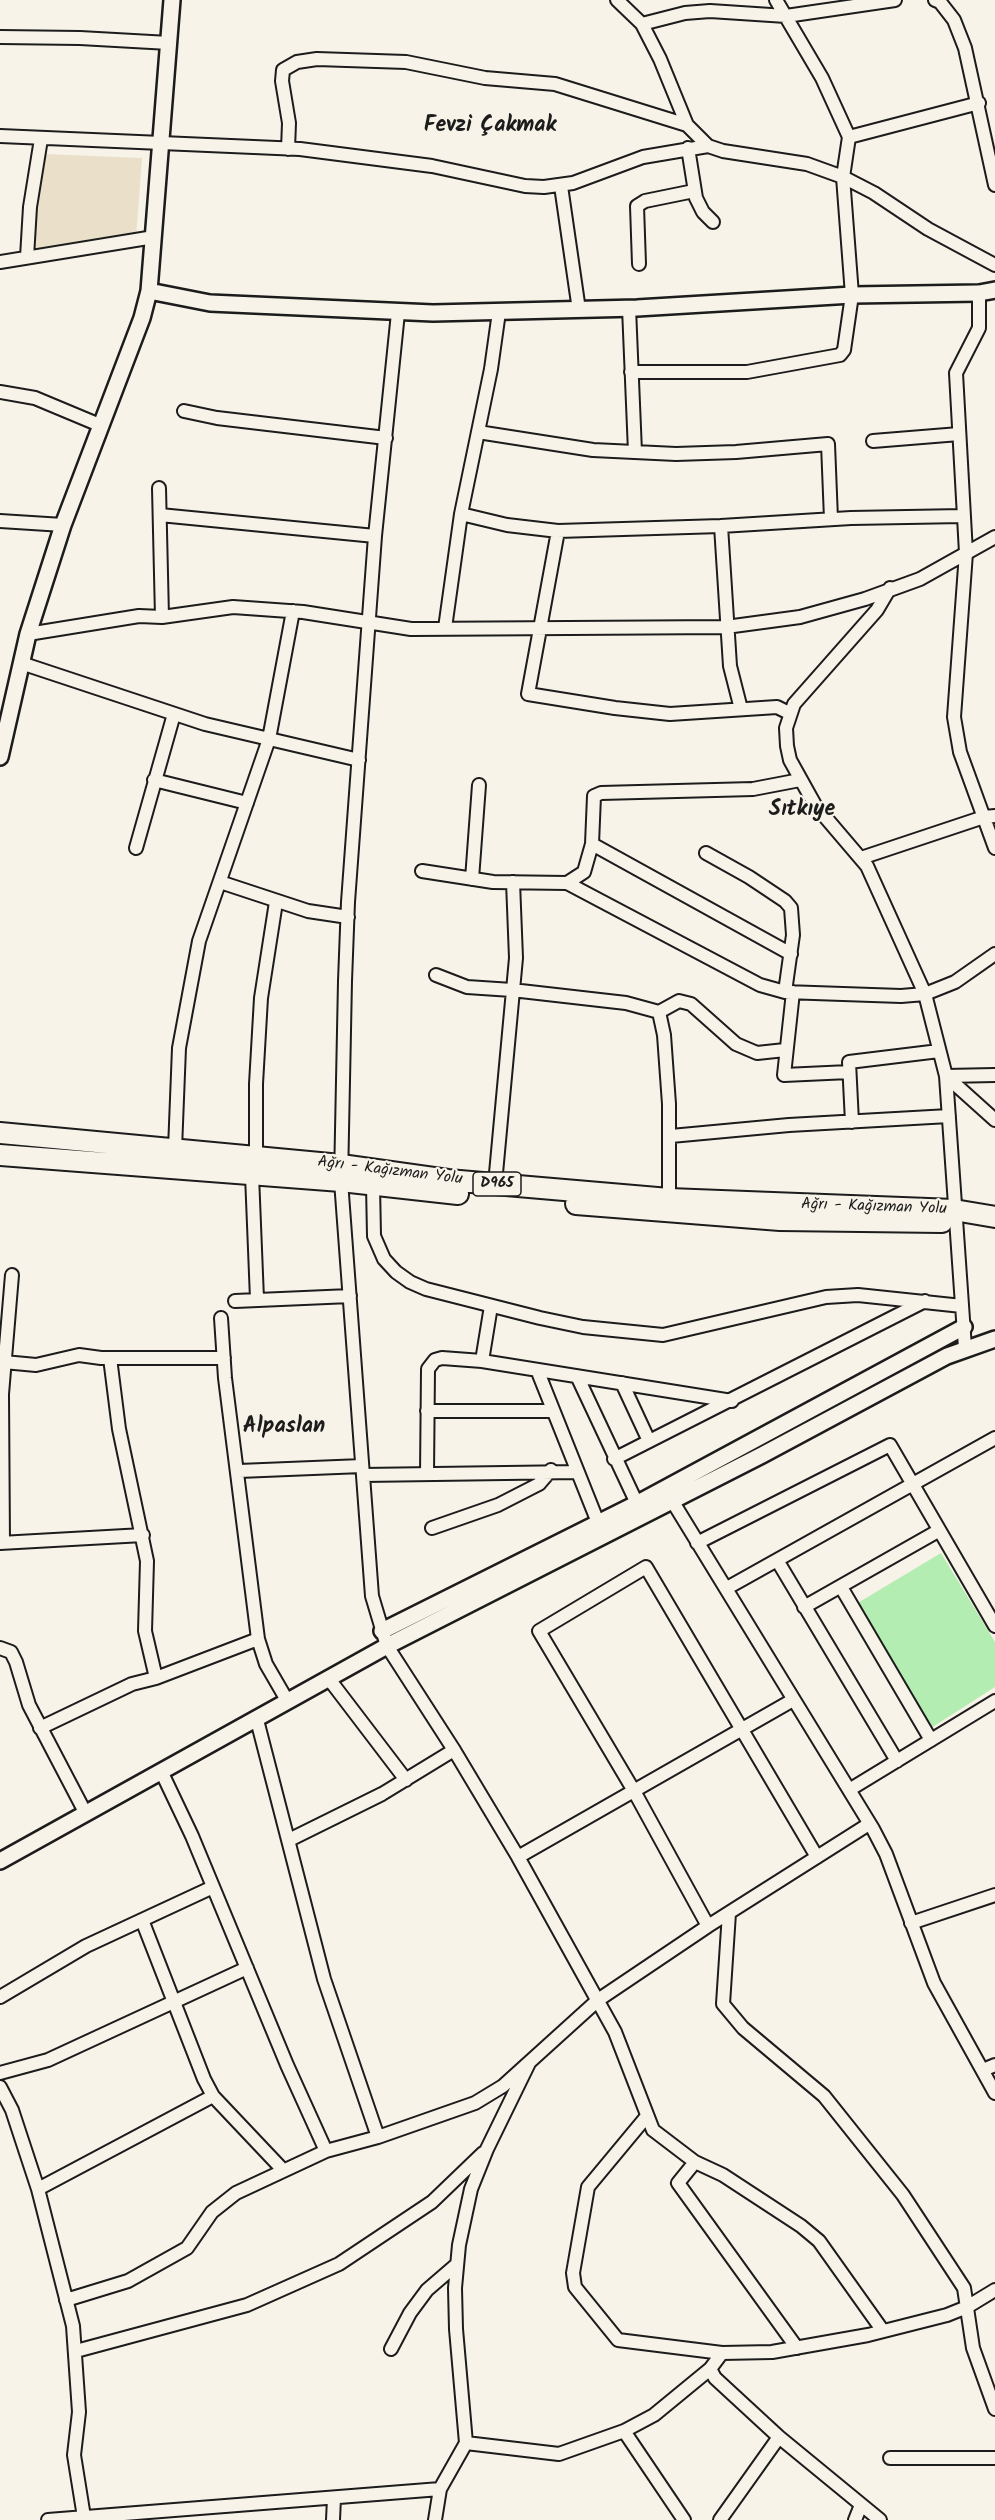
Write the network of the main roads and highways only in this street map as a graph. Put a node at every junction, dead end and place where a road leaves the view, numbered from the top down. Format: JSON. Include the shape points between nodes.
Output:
{"nodes":[{"id":1,"x":0,"y":1133,"type":"edge"},
{"id":2,"x":0,"y":1155,"type":"edge"},
{"id":3,"x":254,"y":1166,"type":"junction"},
{"id":4,"x":341,"y":1173,"type":"junction"},
{"id":5,"x":995,"y":1209,"type":"edge"},
{"id":6,"x":955,"y":1216,"type":"junction"},
{"id":7,"x":995,"y":1219,"type":"edge"},
{"id":8,"x":995,"y":1228,"type":"edge"}],
"edges":[{"from":1,"to":3,"type":"main road","name":"Ağrı - Kağızman Yolu","number":"D965","via":[[175,1149]]},
{"from":2,"to":3,"type":"main road","name":"Ağrı - Kağızman Yolu","number":"D965"},
{"from":3,"to":4,"type":"main road","name":"Ağrı - Kağızman Yolu","number":"D965"},
{"from":4,"to":6,"type":"main road","name":"Ağrı - Kağızman Yolu","number":"D965","via":[[669,1199]]},
{"from":4,"to":6,"type":"main road","name":"Ağrı - Kağızman Yolu","number":"D965","via":[[373,1185],[646,1211],[780,1220]]},
{"from":5,"to":6,"type":"main road"},
{"from":6,"to":7,"type":"main road","name":"Ağrı - Kağızman Yolu","number":"D965"},
{"from":6,"to":8,"type":"main road"}]}
